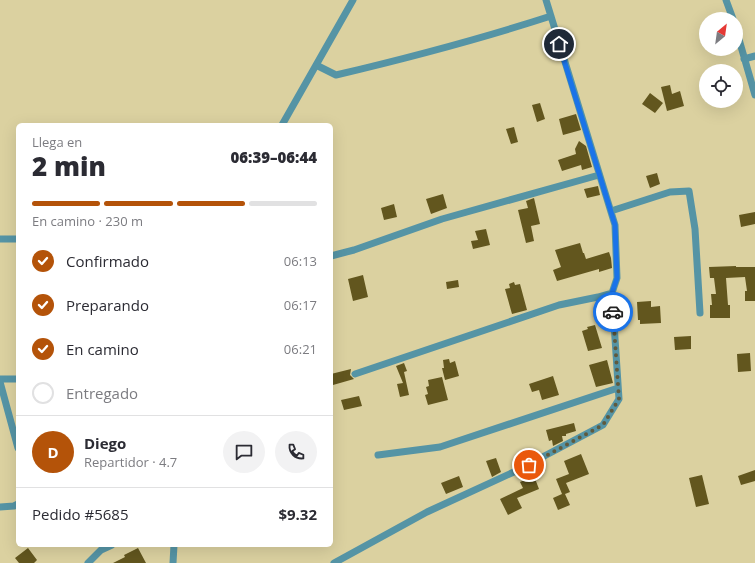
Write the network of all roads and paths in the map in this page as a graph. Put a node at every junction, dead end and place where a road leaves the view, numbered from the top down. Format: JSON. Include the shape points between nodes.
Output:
{"nodes":[{"id":1,"x":353,"y":0,"type":"edge"},
{"id":2,"x":546,"y":0,"type":"edge"},
{"id":3,"x":726,"y":0,"type":"edge"},
{"id":4,"x":730,"y":12,"type":"edge"},
{"id":5,"x":551,"y":16,"type":"junction"},
{"id":6,"x":743,"y":54,"type":"edge"},
{"id":7,"x":755,"y":56,"type":"edge"},
{"id":8,"x":744,"y":58,"type":"junction"},
{"id":9,"x":316,"y":65,"type":"junction"},
{"id":10,"x":755,"y":95,"type":"edge"},
{"id":11,"x":283,"y":123,"type":"edge"},
{"id":12,"x":599,"y":175,"type":"junction"},
{"id":13,"x":610,"y":211,"type":"junction"},
{"id":14,"x":16,"y":238,"type":"edge"},
{"id":15,"x":0,"y":239,"type":"edge"},
{"id":16,"x":333,"y":255,"type":"edge"},
{"id":17,"x":612,"y":293,"type":"junction"},
{"id":18,"x":700,"y":313,"type":"dead end"},
{"id":19,"x":355,"y":374,"type":"dead end"},
{"id":20,"x":0,"y":379,"type":"edge"},
{"id":21,"x":16,"y":380,"type":"edge"},
{"id":22,"x":0,"y":382,"type":"edge"},
{"id":23,"x":618,"y":388,"type":"junction"},
{"id":24,"x":16,"y":441,"type":"edge"},
{"id":25,"x":378,"y":455,"type":"dead end"},
{"id":26,"x":16,"y":505,"type":"edge"},
{"id":27,"x":0,"y":507,"type":"edge"},
{"id":28,"x":108,"y":547,"type":"edge"},
{"id":29,"x":174,"y":547,"type":"edge"},
{"id":30,"x":88,"y":563,"type":"edge"},
{"id":31,"x":172,"y":563,"type":"edge"},
{"id":32,"x":334,"y":563,"type":"edge"}],
"edges":[{"from":1,"to":9,"type":"street"},
{"from":2,"to":5,"type":"street"},
{"from":3,"to":4,"type":"street"},
{"from":5,"to":9,"type":"street","via":[[385,64],[336,75]]},
{"from":5,"to":12,"type":"street"},
{"from":6,"to":8,"type":"street"},
{"from":7,"to":8,"type":"street"},
{"from":8,"to":10,"type":"street"},
{"from":9,"to":11,"type":"street"},
{"from":12,"to":13,"type":"street"},
{"from":12,"to":16,"type":"street","via":[[442,219]]},
{"from":13,"to":17,"type":"street","via":[[615,225],[617,278]]},
{"from":13,"to":18,"type":"street","via":[[670,192],[689,190],[695,229]]},
{"from":14,"to":15,"type":"street"},
{"from":17,"to":19,"type":"street","via":[[559,305]]},
{"from":17,"to":23,"type":"street"},
{"from":20,"to":21,"type":"street"},
{"from":22,"to":24,"type":"street"},
{"from":23,"to":25,"type":"street","via":[[440,447]]},
{"from":23,"to":32,"type":"street","via":[[619,399],[603,425],[516,471],[427,512]]},
{"from":26,"to":27,"type":"street"},
{"from":28,"to":30,"type":"street"},
{"from":29,"to":31,"type":"street"}]}
